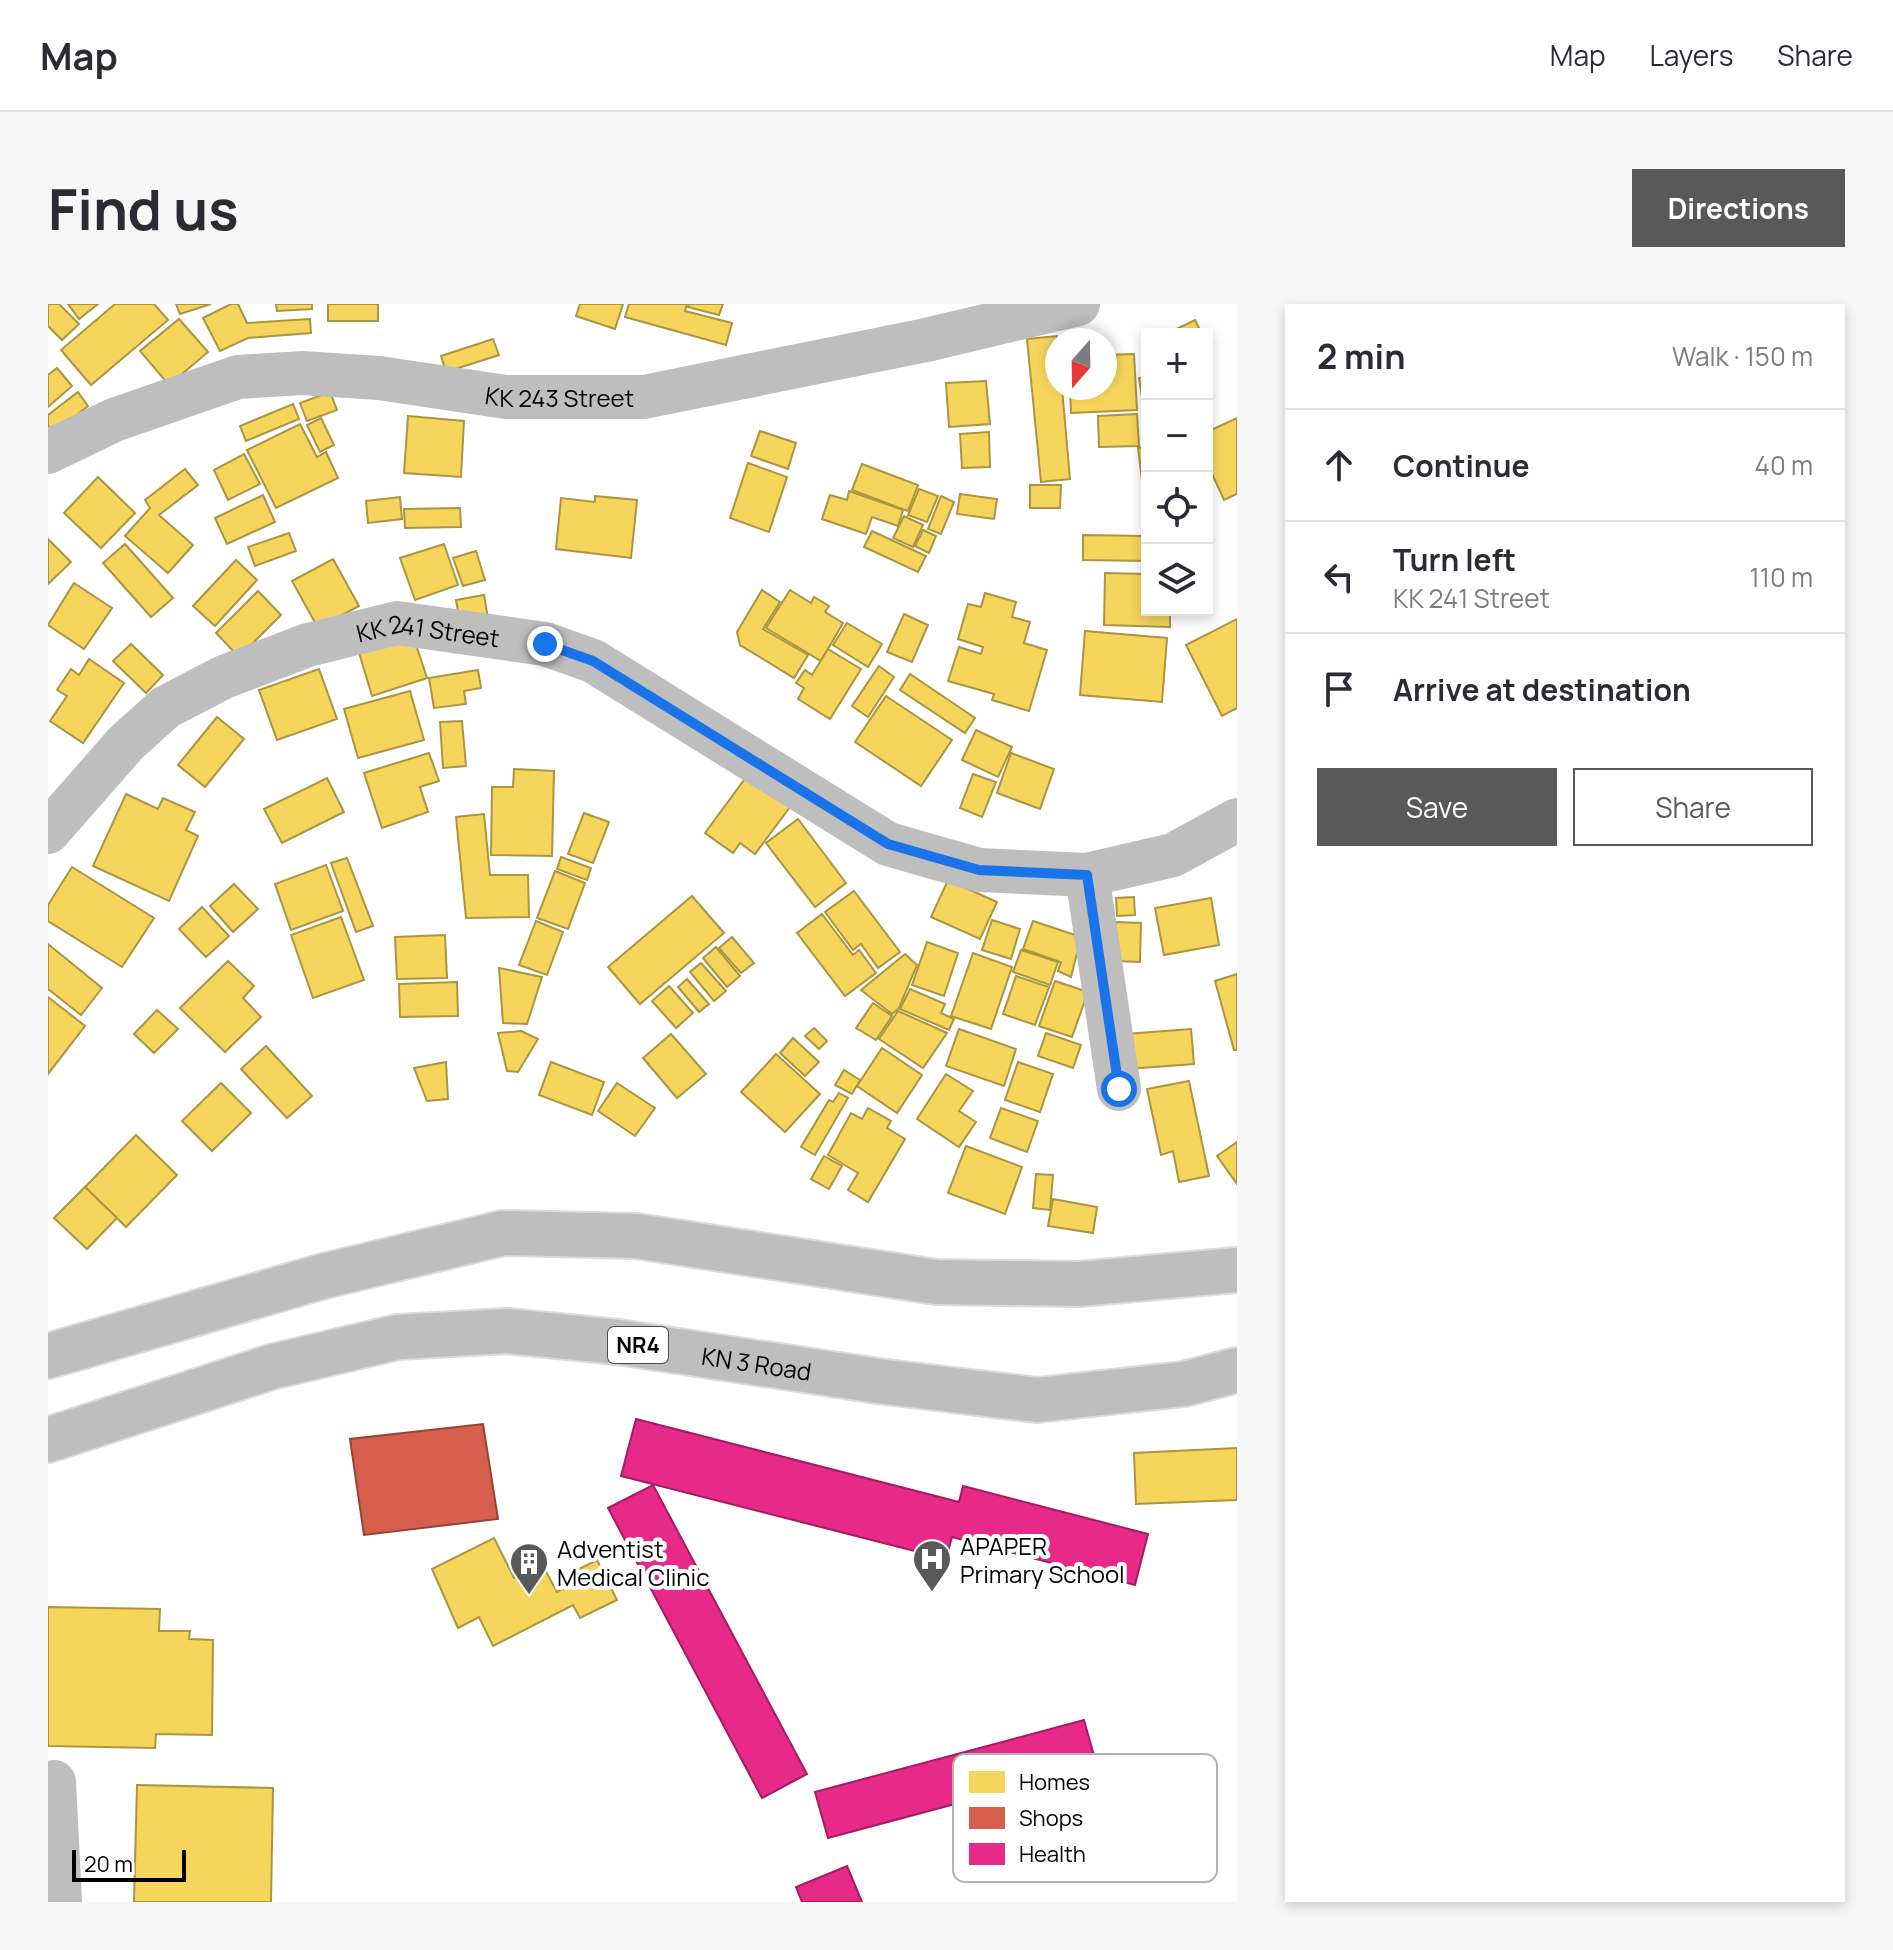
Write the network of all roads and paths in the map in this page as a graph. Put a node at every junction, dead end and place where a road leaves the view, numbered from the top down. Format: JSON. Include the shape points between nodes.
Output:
{"nodes":[{"id":1,"x":1078,"y":304,"type":"edge"},
{"id":2,"x":48,"y":452,"type":"edge"},
{"id":3,"x":1237,"y":820,"type":"edge"},
{"id":4,"x":48,"y":832,"type":"edge"},
{"id":5,"x":1087,"y":875,"type":"junction"},
{"id":6,"x":1119,"y":1089,"type":"dead end"},
{"id":7,"x":1237,"y":1270,"type":"edge"},
{"id":8,"x":48,"y":1356,"type":"edge"},
{"id":9,"x":1237,"y":1370,"type":"edge"},
{"id":10,"x":48,"y":1440,"type":"edge"},
{"id":11,"x":54,"y":1782,"type":"dead end"},
{"id":12,"x":60,"y":1902,"type":"edge"}],
"edges":[{"from":1,"to":2,"type":"main road","name":"KK 243 Street","via":[[644,397],[506,397],[379,378],[302,373],[238,377],[114,420]]},
{"from":3,"to":5,"type":"main road","name":"KK 241 Street","via":[[1173,855]]},
{"from":4,"to":5,"type":"main road","name":"KK 241 Street","via":[[126,743],[166,707],[224,677],[308,645],[397,623],[545,644],[593,661],[888,844],[979,870]]},
{"from":5,"to":6,"type":"main road"},
{"from":7,"to":8,"type":"main road","via":[[1079,1284],[936,1282],[636,1236],[503,1233],[324,1276]]},
{"from":9,"to":10,"type":"main road","name":"KN 3 Road","number":"NR4","via":[[1184,1384],[1037,1400],[618,1342],[507,1331],[414,1336],[271,1367]]},
{"from":11,"to":12,"type":"main road"}]}
